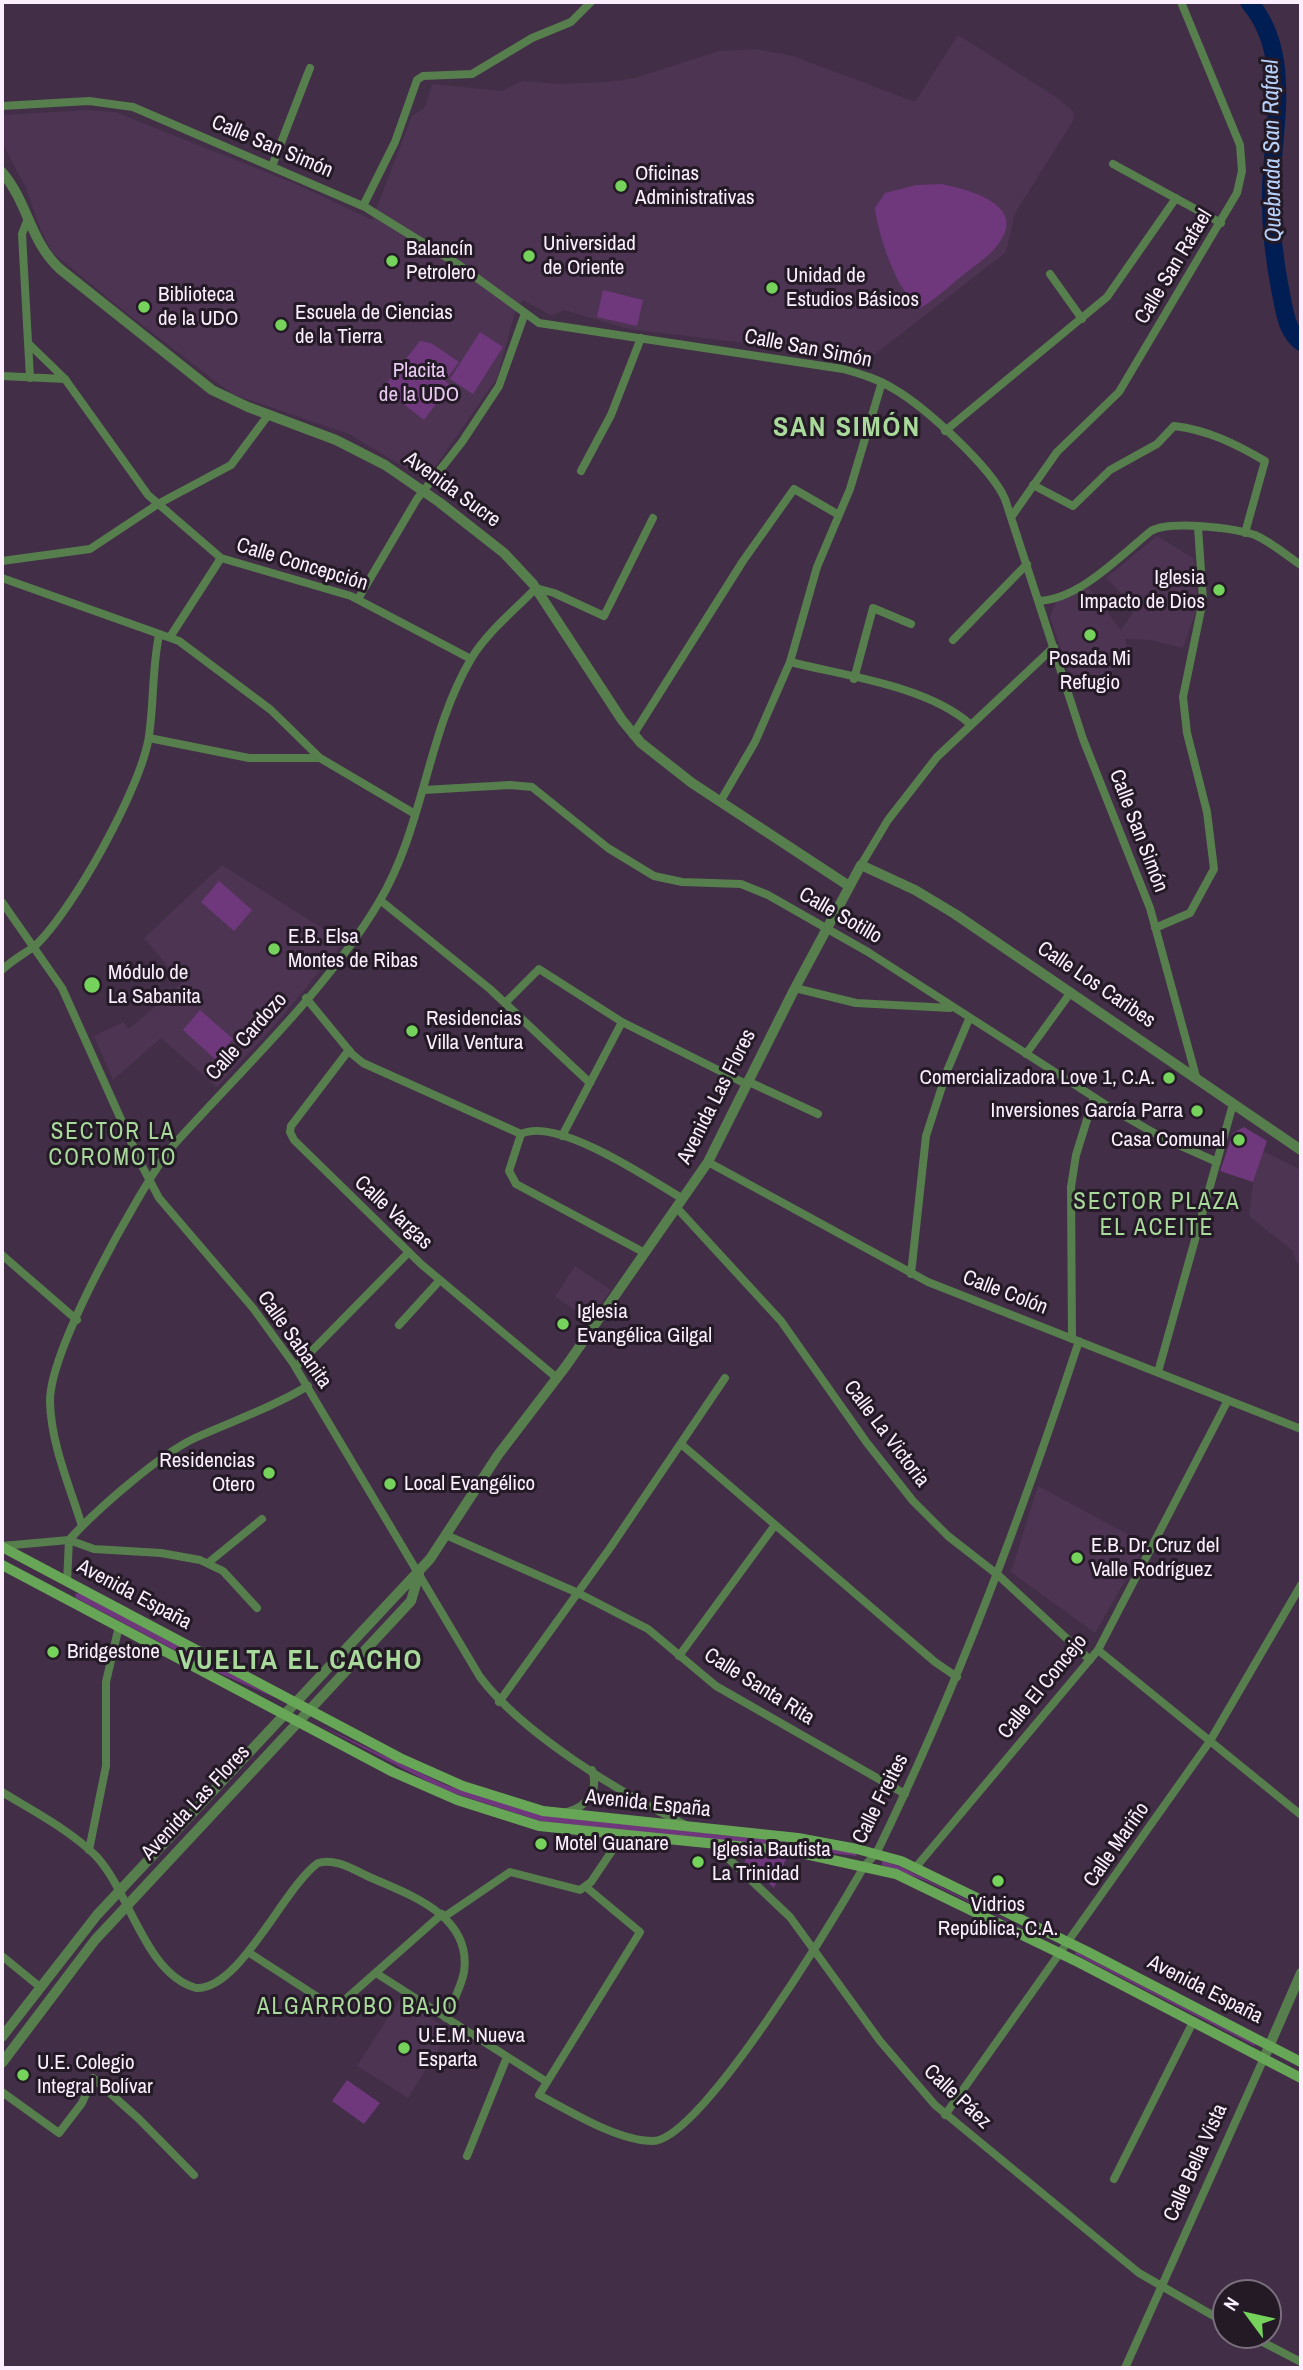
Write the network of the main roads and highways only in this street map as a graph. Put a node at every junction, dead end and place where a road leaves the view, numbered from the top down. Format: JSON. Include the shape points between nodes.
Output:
{"nodes":[{"id":1,"x":2,"y":1547,"type":"edge"},
{"id":2,"x":2,"y":1565,"type":"edge"},
{"id":3,"x":67,"y":1581,"type":"junction"},
{"id":4,"x":62,"y":1597,"type":"junction"},
{"id":5,"x":1301,"y":2062,"type":"edge"},
{"id":6,"x":1301,"y":2078,"type":"edge"}],
"edges":[{"from":1,"to":3,"type":"main road","name":"Avenida España"},
{"from":2,"to":4,"type":"main road","name":"Avenida España"},
{"from":3,"to":4,"type":"main road"},
{"from":3,"to":5,"type":"main road","name":"Avenida España","via":[[448,1780],[560,1814],[798,1838],[916,1867]]},
{"from":4,"to":6,"type":"main road","name":"Avenida España","via":[[393,1772],[457,1800],[539,1826],[796,1852],[865,1865],[924,1885]]}]}
